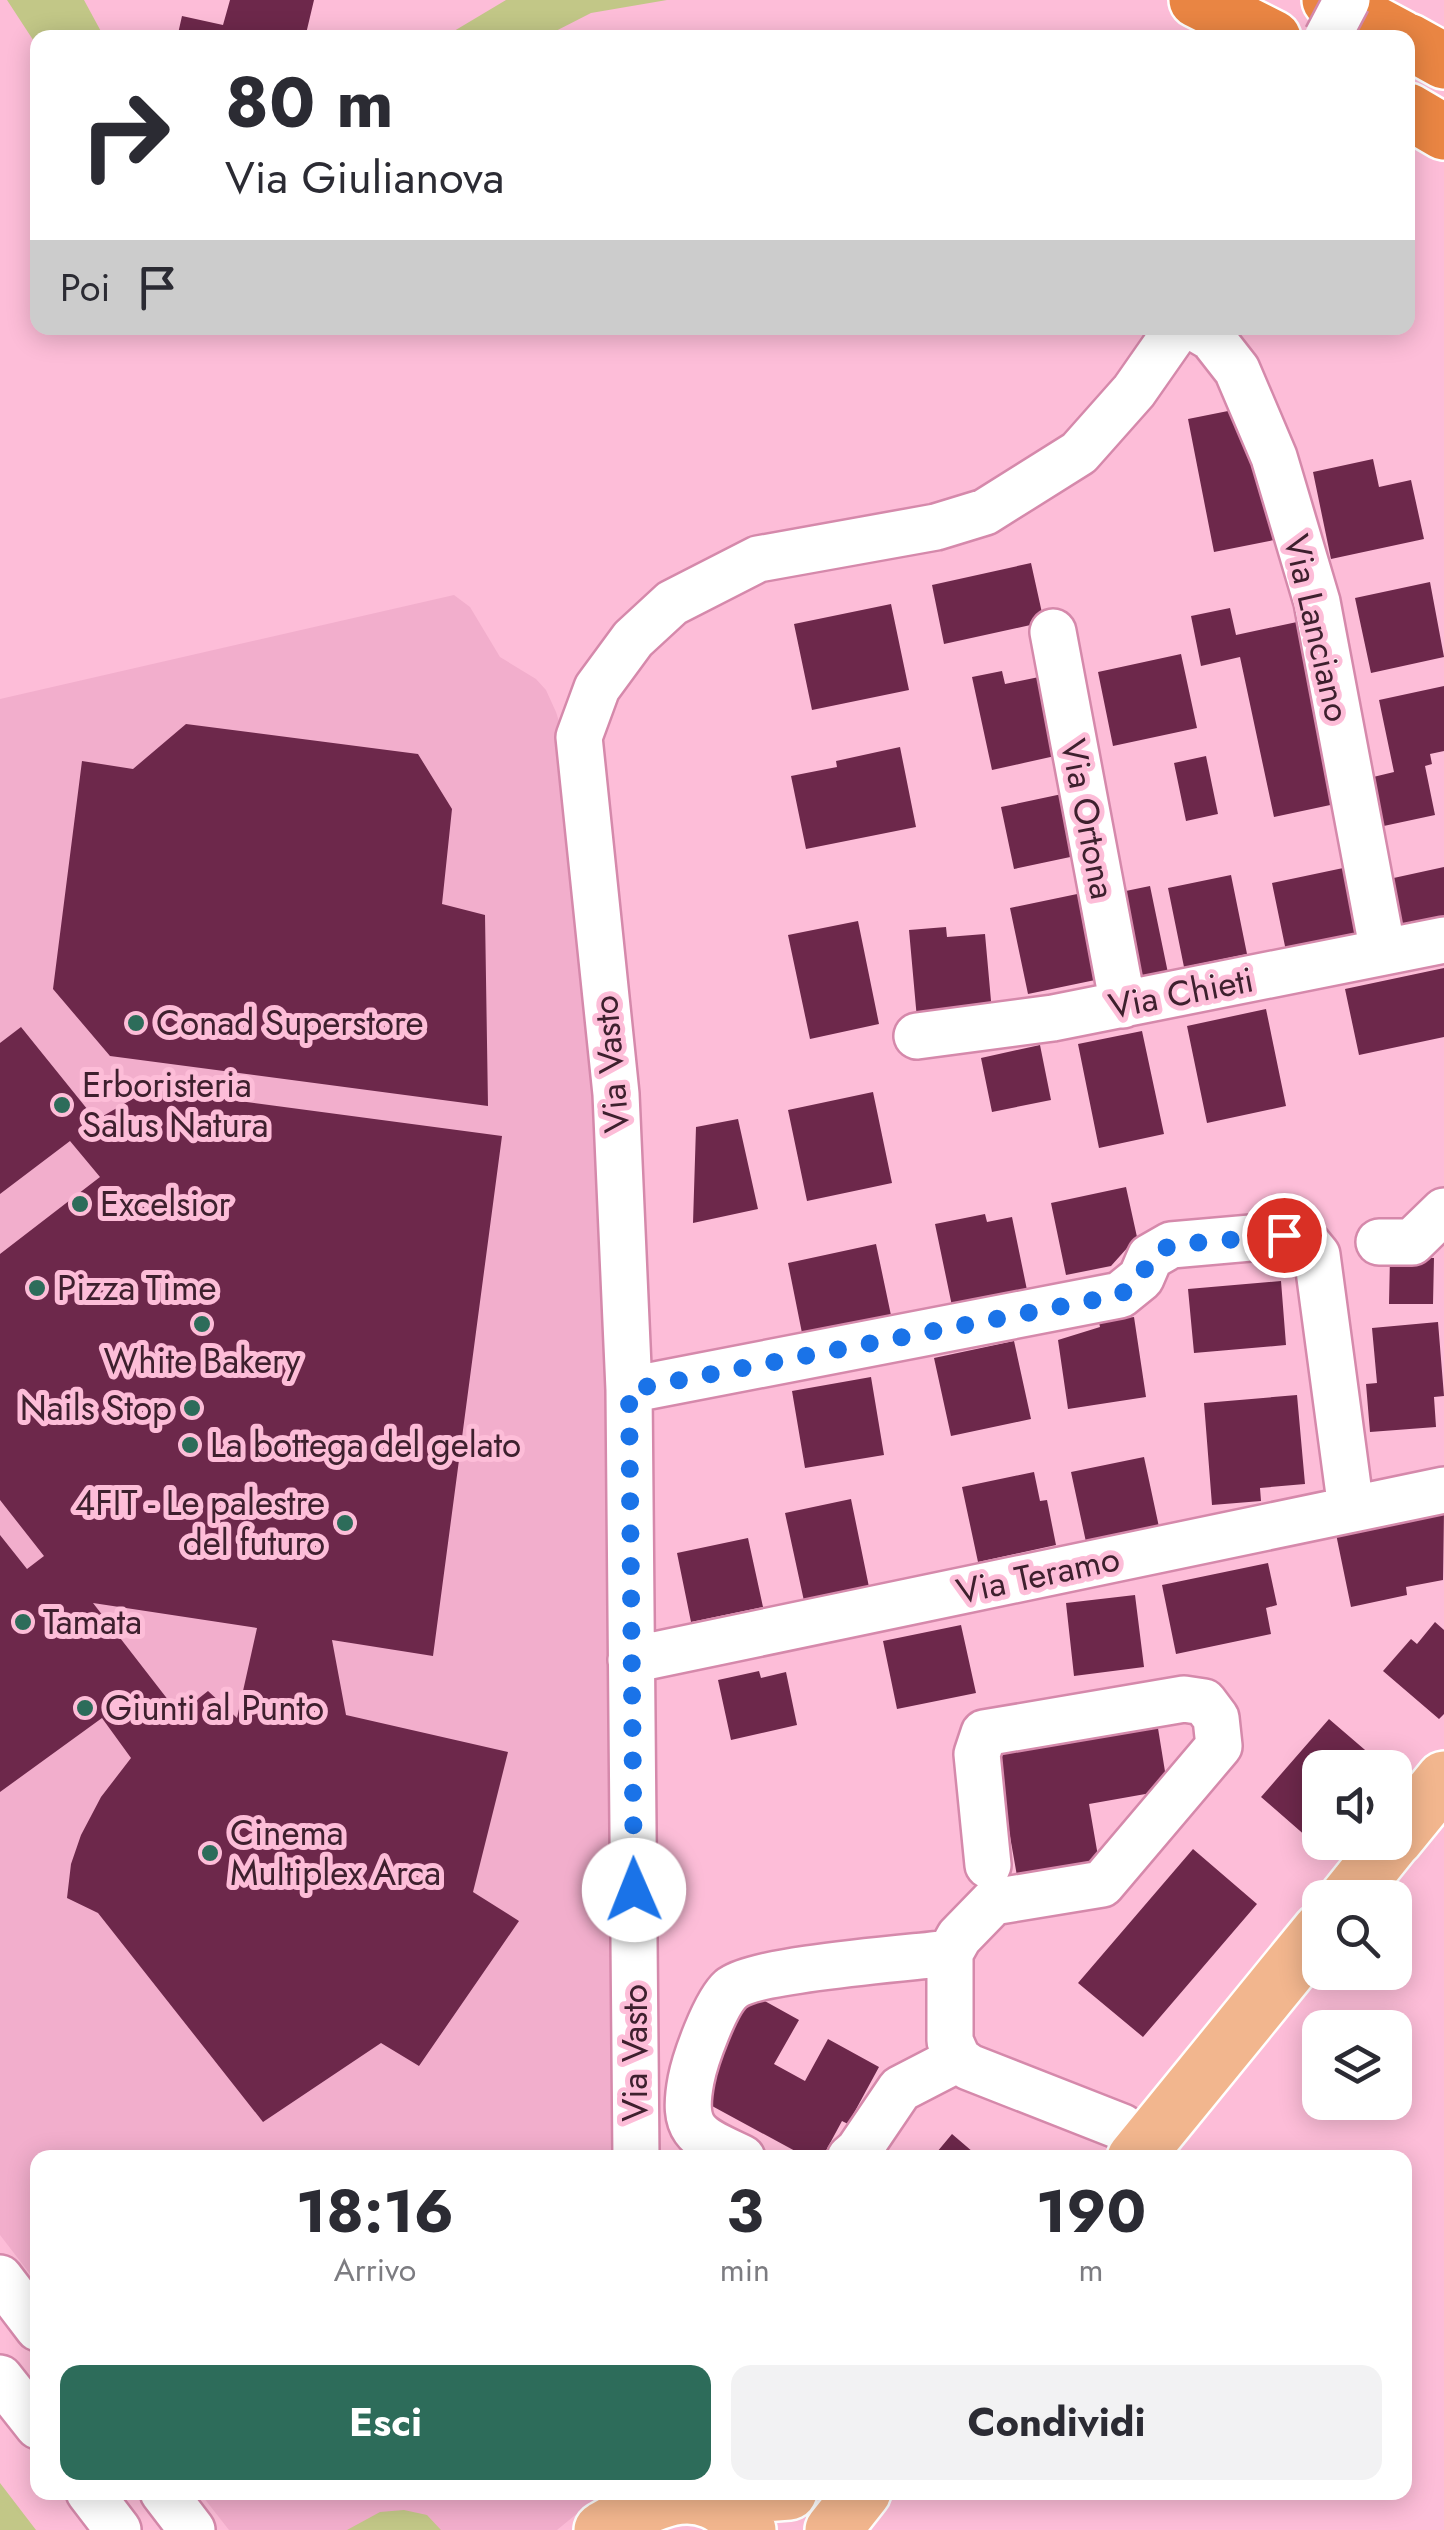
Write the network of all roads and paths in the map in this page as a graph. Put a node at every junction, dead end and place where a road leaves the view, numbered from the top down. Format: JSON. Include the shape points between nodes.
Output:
{"nodes":[{"id":1,"x":1198,"y":0,"type":"edge"},
{"id":2,"x":1330,"y":0,"type":"edge"},
{"id":3,"x":1347,"y":0,"type":"edge"},
{"id":4,"x":1257,"y":30,"type":"edge"},
{"id":5,"x":1331,"y":30,"type":"edge"},
{"id":6,"x":1387,"y":30,"type":"edge"},
{"id":7,"x":1415,"y":45,"type":"edge"},
{"id":8,"x":1444,"y":61,"type":"edge"},
{"id":9,"x":1415,"y":115,"type":"edge"},
{"id":10,"x":1444,"y":132,"type":"edge"},
{"id":11,"x":1173,"y":335,"type":"edge"},
{"id":12,"x":1207,"y":335,"type":"edge"},
{"id":13,"x":1053,"y":632,"type":"dead end"},
{"id":14,"x":1444,"y":940,"type":"edge"},
{"id":15,"x":1383,"y":952,"type":"junction"},
{"id":16,"x":1124,"y":1005,"type":"junction"},
{"id":17,"x":917,"y":1036,"type":"dead end"},
{"id":18,"x":1444,"y":1212,"type":"edge"},
{"id":19,"x":1380,"y":1242,"type":"dead end"},
{"id":20,"x":629,"y":1390,"type":"junction"},
{"id":21,"x":1444,"y":1490,"type":"edge"},
{"id":22,"x":1350,"y":1509,"type":"junction"},
{"id":23,"x":632,"y":1660,"type":"junction"},
{"id":24,"x":1444,"y":1779,"type":"edge"},
{"id":25,"x":1412,"y":1819,"type":"edge"},
{"id":26,"x":1378,"y":1860,"type":"edge"},
{"id":27,"x":1362,"y":1880,"type":"edge"},
{"id":28,"x":990,"y":1883,"type":"junction"},
{"id":29,"x":1302,"y":1953,"type":"edge"},
{"id":30,"x":950,"y":1954,"type":"junction"},
{"id":31,"x":958,"y":2059,"type":"junction"},
{"id":32,"x":636,"y":2150,"type":"edge"},
{"id":33,"x":725,"y":2150,"type":"edge"},
{"id":34,"x":859,"y":2150,"type":"edge"},
{"id":35,"x":1139,"y":2150,"type":"edge"},
{"id":36,"x":1141,"y":2150,"type":"edge"},
{"id":37,"x":0,"y":2278,"type":"edge"},
{"id":38,"x":30,"y":2317,"type":"edge"},
{"id":39,"x":0,"y":2378,"type":"edge"},
{"id":40,"x":30,"y":2416,"type":"edge"},
{"id":41,"x":94,"y":2500,"type":"edge"},
{"id":42,"x":169,"y":2500,"type":"edge"},
{"id":43,"x":647,"y":2500,"type":"edge"},
{"id":44,"x":697,"y":2500,"type":"edge"},
{"id":45,"x":767,"y":2500,"type":"edge"},
{"id":46,"x":857,"y":2500,"type":"edge"},
{"id":47,"x":729,"y":2514,"type":"edge"},
{"id":48,"x":118,"y":2530,"type":"edge"},
{"id":49,"x":192,"y":2530,"type":"edge"},
{"id":50,"x":602,"y":2530,"type":"edge"},
{"id":51,"x":833,"y":2530,"type":"edge"}],
"edges":[{"from":1,"to":4,"type":"highway"},
{"from":2,"to":6,"type":"highway"},
{"from":3,"to":5,"type":"street","bridge":true},
{"from":7,"to":8,"type":"highway"},
{"from":9,"to":10,"type":"highway"},
{"from":11,"to":20,"type":"street","name":"Via Vasto","via":[[1079,453],[985,512],[742,566],[672,603],[633,639],[597,688],[579,737],[616,1094]]},
{"from":12,"to":15,"type":"street","name":"Via Lanciano","via":[[1237,370],[1274,457],[1317,602]]},
{"from":13,"to":16,"type":"street","name":"Via Ortona"},
{"from":14,"to":15,"type":"street","name":"Via Chieti"},
{"from":15,"to":16,"type":"street","name":"Via Chieti"},
{"from":16,"to":17,"type":"street","name":"Via Chieti"},
{"from":18,"to":19,"type":"street","via":[[1412,1242]]},
{"from":20,"to":22,"type":"street","via":[[1120,1295],[1141,1278],[1150,1257],[1171,1245],[1303,1238],[1317,1255]]},
{"from":20,"to":23,"type":"street","name":"Via Vasto"},
{"from":21,"to":22,"type":"street","name":"Via Teramo"},
{"from":22,"to":23,"type":"street","name":"Via Teramo"},
{"from":23,"to":32,"type":"street","name":"Via Vasto"},
{"from":24,"to":25,"type":"main road"},
{"from":26,"to":27,"type":"main road"},
{"from":28,"to":28,"type":"street","via":[[1102,1884],[1219,1746],[1216,1718],[1204,1702],[1184,1699],[984,1733],[977,1754]]},
{"from":28,"to":30,"type":"street"},
{"from":29,"to":36,"type":"main road"},
{"from":30,"to":31,"type":"street","via":[[950,2041]]},
{"from":30,"to":33,"type":"street","via":[[786,1973],[729,1990],[696,2052],[685,2108],[694,2129]]},
{"from":31,"to":34,"type":"street","via":[[900,2090]]},
{"from":31,"to":35,"type":"street","via":[[1122,2127]]},
{"from":37,"to":38,"type":"street"},
{"from":39,"to":40,"type":"street"},
{"from":41,"to":48,"type":"street"},
{"from":42,"to":49,"type":"street"},
{"from":43,"to":50,"type":"main road"},
{"from":44,"to":47,"type":"main road"},
{"from":45,"to":47,"type":"main road"},
{"from":46,"to":51,"type":"main road"}]}
